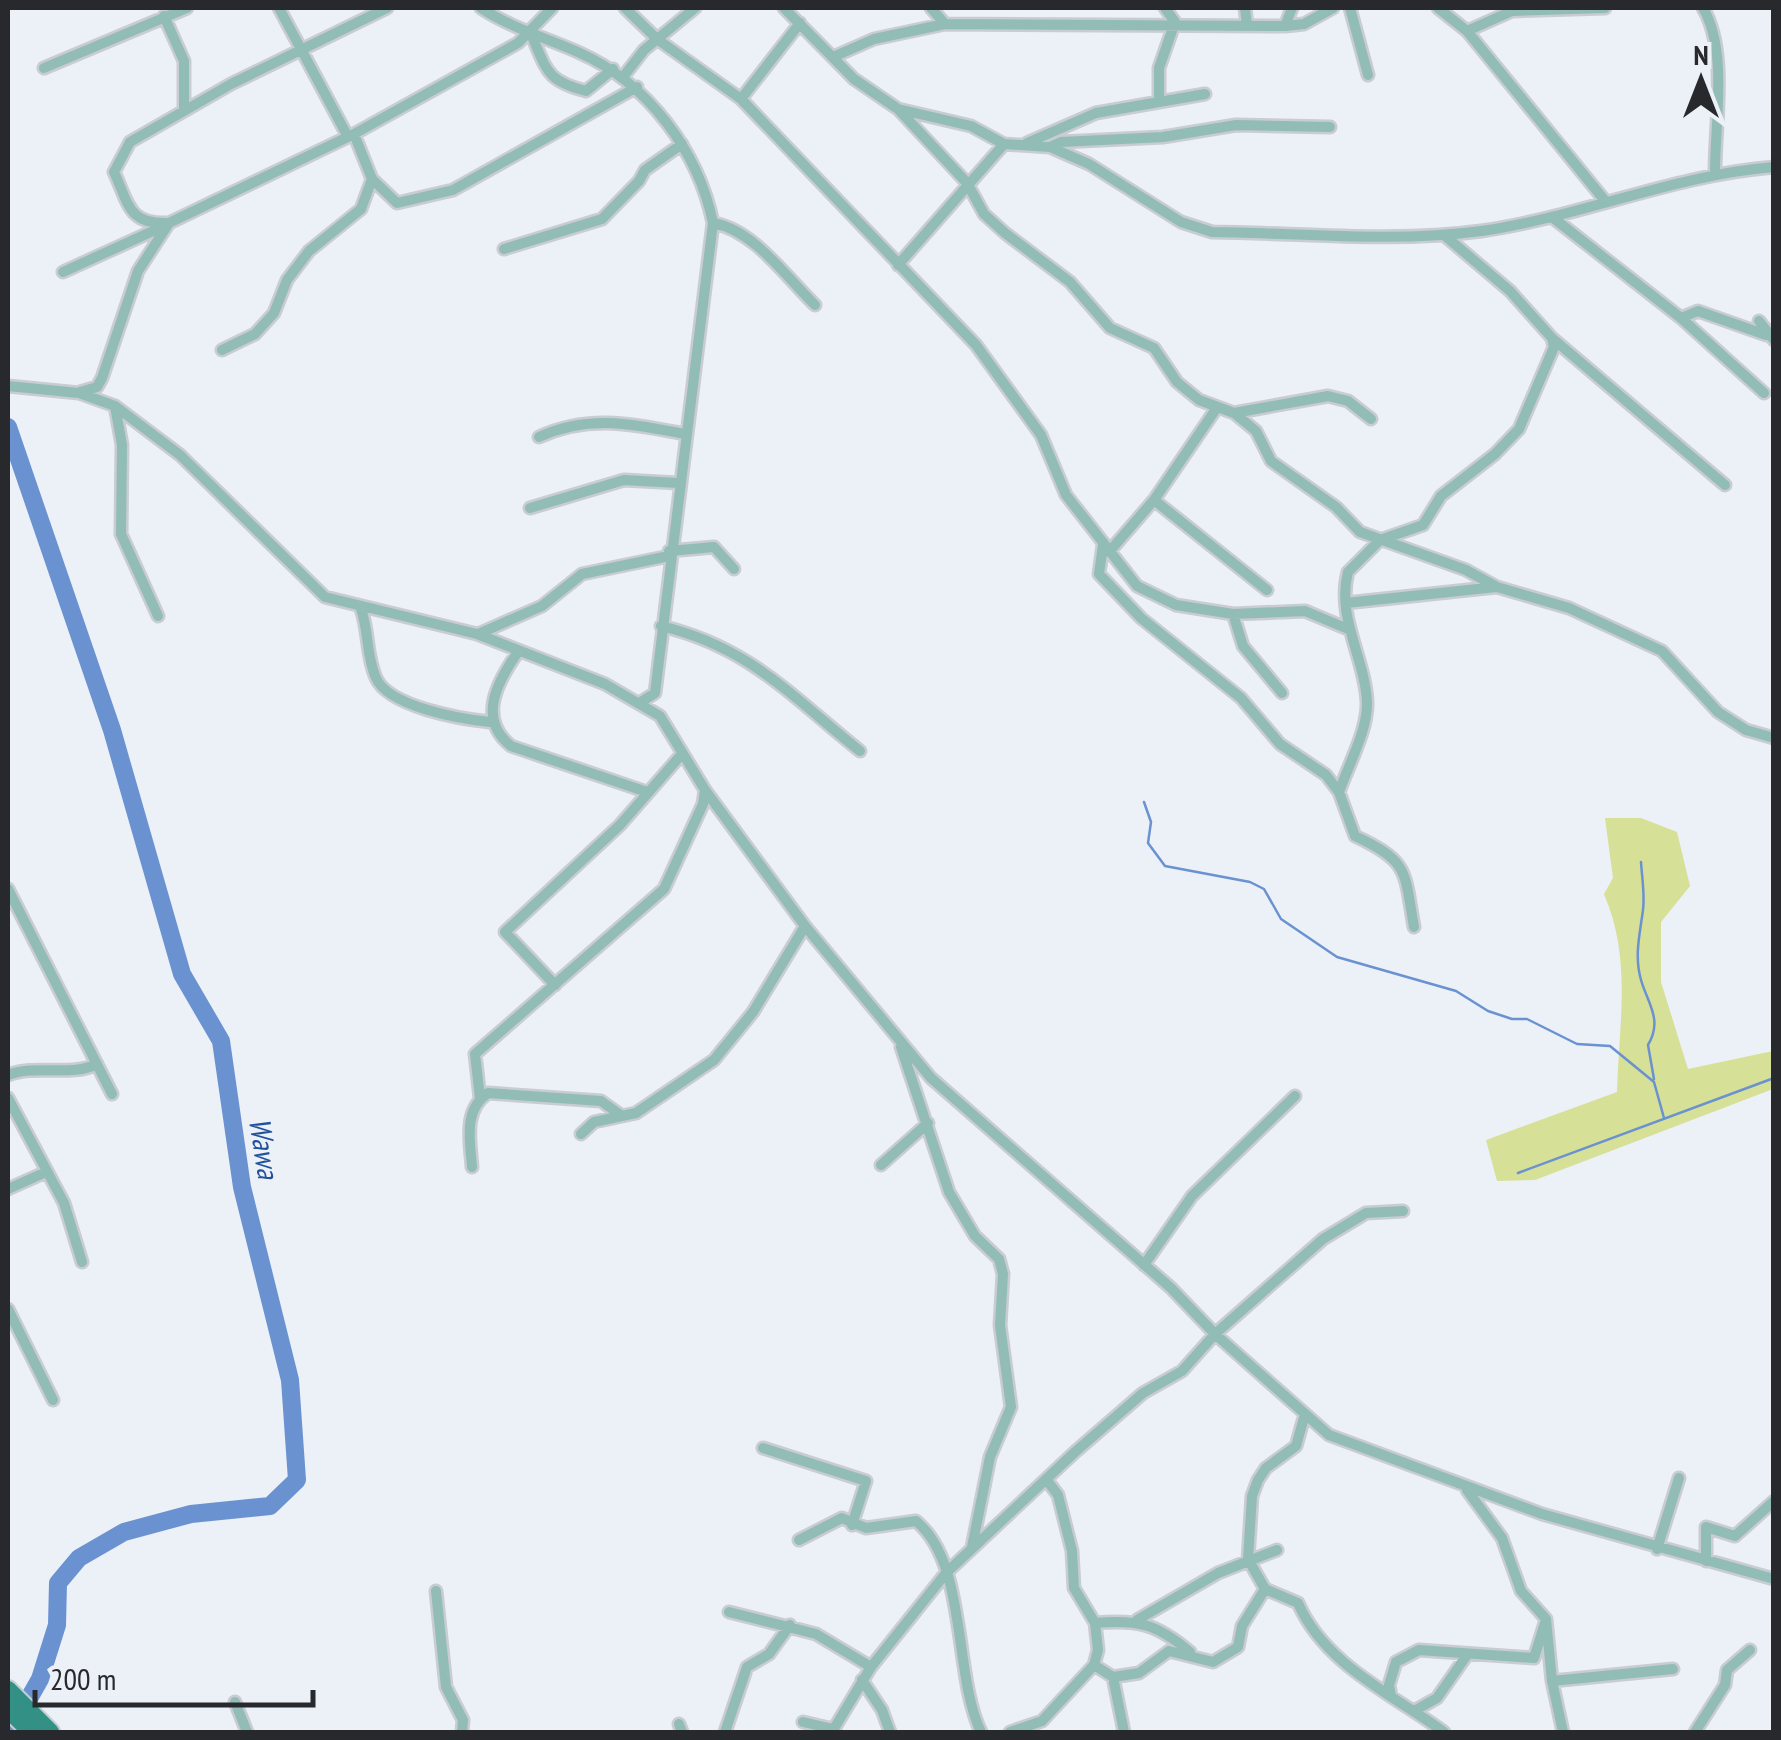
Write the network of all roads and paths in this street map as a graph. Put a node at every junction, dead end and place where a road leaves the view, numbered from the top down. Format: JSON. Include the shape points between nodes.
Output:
{"nodes":[{"id":1,"x":187,"y":8,"type":"edge"},
{"id":2,"x":278,"y":8,"type":"edge"},
{"id":3,"x":387,"y":8,"type":"edge"},
{"id":4,"x":481,"y":8,"type":"edge"},
{"id":5,"x":552,"y":8,"type":"edge"},
{"id":6,"x":624,"y":8,"type":"edge"},
{"id":7,"x":695,"y":8,"type":"edge"},
{"id":8,"x":784,"y":8,"type":"edge"},
{"id":9,"x":931,"y":8,"type":"edge"},
{"id":10,"x":1166,"y":8,"type":"edge"},
{"id":11,"x":1245,"y":8,"type":"edge"},
{"id":12,"x":1292,"y":8,"type":"edge"},
{"id":13,"x":1333,"y":8,"type":"edge"},
{"id":14,"x":1350,"y":8,"type":"edge"},
{"id":15,"x":1438,"y":8,"type":"edge"},
{"id":16,"x":1604,"y":8,"type":"edge"},
{"id":17,"x":1702,"y":8,"type":"edge"},
{"id":18,"x":164,"y":16,"type":"junction"},
{"id":19,"x":800,"y":22,"type":"junction"},
{"id":20,"x":1175,"y":22,"type":"junction"},
{"id":21,"x":945,"y":24,"type":"junction"},
{"id":22,"x":1247,"y":26,"type":"junction"},
{"id":23,"x":1285,"y":26,"type":"junction"},
{"id":24,"x":1467,"y":31,"type":"junction"},
{"id":25,"x":531,"y":33,"type":"junction"},
{"id":26,"x":657,"y":38,"type":"junction"},
{"id":27,"x":301,"y":51,"type":"junction"},
{"id":28,"x":834,"y":57,"type":"junction"},
{"id":29,"x":44,"y":68,"type":"dead end"},
{"id":30,"x":612,"y":70,"type":"junction"},
{"id":31,"x":1368,"y":74,"type":"dead end"},
{"id":32,"x":624,"y":77,"type":"junction"},
{"id":33,"x":637,"y":87,"type":"junction"},
{"id":34,"x":1205,"y":94,"type":"dead end"},
{"id":35,"x":740,"y":99,"type":"junction"},
{"id":36,"x":1159,"y":100,"type":"junction"},
{"id":37,"x":898,"y":109,"type":"junction"},
{"id":38,"x":184,"y":110,"type":"junction"},
{"id":39,"x":1330,"y":127,"type":"dead end"},
{"id":40,"x":351,"y":136,"type":"junction"},
{"id":41,"x":682,"y":144,"type":"junction"},
{"id":42,"x":1004,"y":144,"type":"junction"},
{"id":43,"x":1026,"y":144,"type":"junction"},
{"id":44,"x":1050,"y":147,"type":"junction"},
{"id":45,"x":1774,"y":166,"type":"edge"},
{"id":46,"x":1716,"y":172,"type":"junction"},
{"id":47,"x":372,"y":178,"type":"junction"},
{"id":48,"x":968,"y":182,"type":"junction"},
{"id":49,"x":1606,"y":202,"type":"junction"},
{"id":50,"x":1552,"y":217,"type":"junction"},
{"id":51,"x":713,"y":223,"type":"junction"},
{"id":52,"x":170,"y":224,"type":"junction"},
{"id":53,"x":1444,"y":234,"type":"junction"},
{"id":54,"x":504,"y":249,"type":"dead end"},
{"id":55,"x":898,"y":264,"type":"junction"},
{"id":56,"x":63,"y":272,"type":"dead end"},
{"id":57,"x":815,"y":305,"type":"dead end"},
{"id":58,"x":1681,"y":318,"type":"junction"},
{"id":59,"x":1759,"y":322,"type":"dead end"},
{"id":60,"x":1552,"y":338,"type":"junction"},
{"id":61,"x":1770,"y":338,"type":"edge"},
{"id":62,"x":222,"y":350,"type":"dead end"},
{"id":63,"x":8,"y":386,"type":"edge"},
{"id":64,"x":80,"y":392,"type":"junction"},
{"id":65,"x":1764,"y":393,"type":"dead end"},
{"id":66,"x":115,"y":406,"type":"junction"},
{"id":67,"x":1216,"y":409,"type":"junction"},
{"id":68,"x":1234,"y":414,"type":"junction"},
{"id":69,"x":1371,"y":419,"type":"dead end"},
{"id":70,"x":685,"y":434,"type":"junction"},
{"id":71,"x":538,"y":438,"type":"dead end"},
{"id":72,"x":678,"y":483,"type":"junction"},
{"id":73,"x":1726,"y":485,"type":"dead end"},
{"id":74,"x":1154,"y":500,"type":"junction"},
{"id":75,"x":530,"y":508,"type":"dead end"},
{"id":76,"x":1380,"y":540,"type":"junction"},
{"id":77,"x":1106,"y":549,"type":"junction"},
{"id":78,"x":669,"y":553,"type":"junction"},
{"id":79,"x":734,"y":569,"type":"dead end"},
{"id":80,"x":1497,"y":587,"type":"junction"},
{"id":81,"x":1267,"y":590,"type":"dead end"},
{"id":82,"x":1346,"y":602,"type":"junction"},
{"id":83,"x":360,"y":609,"type":"junction"},
{"id":84,"x":1232,"y":614,"type":"junction"},
{"id":85,"x":158,"y":616,"type":"dead end"},
{"id":86,"x":661,"y":626,"type":"junction"},
{"id":87,"x":1348,"y":629,"type":"junction"},
{"id":88,"x":478,"y":634,"type":"junction"},
{"id":89,"x":518,"y":652,"type":"junction"},
{"id":90,"x":1282,"y":692,"type":"dead end"},
{"id":91,"x":655,"y":694,"type":"junction"},
{"id":92,"x":641,"y":702,"type":"junction"},
{"id":93,"x":660,"y":716,"type":"junction"},
{"id":94,"x":490,"y":722,"type":"junction"},
{"id":95,"x":1774,"y":738,"type":"edge"},
{"id":96,"x":860,"y":751,"type":"dead end"},
{"id":97,"x":682,"y":755,"type":"junction"},
{"id":98,"x":706,"y":790,"type":"junction"},
{"id":99,"x":647,"y":792,"type":"junction"},
{"id":100,"x":1339,"y":792,"type":"junction"},
{"id":101,"x":8,"y":889,"type":"edge"},
{"id":102,"x":805,"y":926,"type":"junction"},
{"id":103,"x":1414,"y":928,"type":"dead end"},
{"id":104,"x":555,"y":984,"type":"junction"},
{"id":105,"x":898,"y":1039,"type":"junction"},
{"id":106,"x":98,"y":1064,"type":"junction"},
{"id":107,"x":8,"y":1075,"type":"edge"},
{"id":108,"x":112,"y":1094,"type":"dead end"},
{"id":109,"x":1295,"y":1096,"type":"dead end"},
{"id":110,"x":8,"y":1098,"type":"edge"},
{"id":111,"x":480,"y":1098,"type":"junction"},
{"id":112,"x":622,"y":1116,"type":"junction"},
{"id":113,"x":928,"y":1123,"type":"junction"},
{"id":114,"x":581,"y":1134,"type":"dead end"},
{"id":115,"x":881,"y":1165,"type":"dead end"},
{"id":116,"x":472,"y":1166,"type":"dead end"},
{"id":117,"x":46,"y":1172,"type":"junction"},
{"id":118,"x":8,"y":1189,"type":"edge"},
{"id":119,"x":1402,"y":1211,"type":"dead end"},
{"id":120,"x":82,"y":1262,"type":"dead end"},
{"id":121,"x":1144,"y":1265,"type":"junction"},
{"id":122,"x":8,"y":1308,"type":"edge"},
{"id":123,"x":1215,"y":1334,"type":"junction"},
{"id":124,"x":52,"y":1400,"type":"dead end"},
{"id":125,"x":1304,"y":1414,"type":"junction"},
{"id":126,"x":763,"y":1448,"type":"dead end"},
{"id":127,"x":1679,"y":1478,"type":"dead end"},
{"id":128,"x":1046,"y":1479,"type":"junction"},
{"id":129,"x":1466,"y":1489,"type":"junction"},
{"id":130,"x":1485,"y":1495,"type":"junction"},
{"id":131,"x":1774,"y":1502,"type":"edge"},
{"id":132,"x":1486,"y":1515,"type":"junction"},
{"id":133,"x":852,"y":1526,"type":"junction"},
{"id":134,"x":799,"y":1540,"type":"dead end"},
{"id":135,"x":972,"y":1548,"type":"junction"},
{"id":136,"x":1276,"y":1550,"type":"dead end"},
{"id":137,"x":1657,"y":1550,"type":"junction"},
{"id":138,"x":1248,"y":1559,"type":"junction"},
{"id":139,"x":1706,"y":1561,"type":"junction"},
{"id":140,"x":946,"y":1573,"type":"junction"},
{"id":141,"x":1774,"y":1579,"type":"edge"},
{"id":142,"x":1265,"y":1589,"type":"junction"},
{"id":143,"x":436,"y":1591,"type":"dead end"},
{"id":144,"x":729,"y":1612,"type":"dead end"},
{"id":145,"x":1546,"y":1619,"type":"junction"},
{"id":146,"x":1137,"y":1620,"type":"junction"},
{"id":147,"x":1095,"y":1623,"type":"junction"},
{"id":148,"x":790,"y":1626,"type":"junction"},
{"id":149,"x":1750,"y":1650,"type":"dead end"},
{"id":150,"x":1467,"y":1655,"type":"junction"},
{"id":151,"x":1198,"y":1659,"type":"junction"},
{"id":152,"x":1094,"y":1665,"type":"junction"},
{"id":153,"x":871,"y":1667,"type":"junction"},
{"id":154,"x":1674,"y":1669,"type":"dead end"},
{"id":155,"x":1113,"y":1677,"type":"junction"},
{"id":156,"x":862,"y":1680,"type":"junction"},
{"id":157,"x":1552,"y":1682,"type":"junction"},
{"id":158,"x":1391,"y":1696,"type":"junction"},
{"id":159,"x":235,"y":1702,"type":"dead end"},
{"id":160,"x":1414,"y":1712,"type":"junction"},
{"id":161,"x":21,"y":1713,"type":"edge"},
{"id":162,"x":803,"y":1722,"type":"dead end"},
{"id":163,"x":832,"y":1731,"type":"edge"},
{"id":164,"x":50,"y":1732,"type":"edge"},
{"id":165,"x":247,"y":1732,"type":"edge"},
{"id":166,"x":462,"y":1732,"type":"edge"},
{"id":167,"x":724,"y":1732,"type":"edge"},
{"id":168,"x":890,"y":1732,"type":"edge"},
{"id":169,"x":981,"y":1732,"type":"edge"},
{"id":170,"x":1010,"y":1732,"type":"edge"},
{"id":171,"x":1124,"y":1732,"type":"edge"},
{"id":172,"x":1444,"y":1732,"type":"edge"},
{"id":173,"x":1563,"y":1732,"type":"edge"},
{"id":174,"x":1695,"y":1732,"type":"edge"}],
"edges":[{"from":1,"to":18,"type":"street"},
{"from":2,"to":27,"type":"street"},
{"from":3,"to":27,"type":"street"},
{"from":4,"to":25,"type":"street"},
{"from":5,"to":25,"type":"street"},
{"from":6,"to":26,"type":"street"},
{"from":7,"to":26,"type":"street"},
{"from":8,"to":19,"type":"street"},
{"from":9,"to":21,"type":"street"},
{"from":10,"to":20,"type":"street"},
{"from":11,"to":22,"type":"street"},
{"from":12,"to":23,"type":"street"},
{"from":13,"to":23,"type":"street"},
{"from":14,"to":31,"type":"street"},
{"from":15,"to":24,"type":"street"},
{"from":16,"to":24,"type":"street","via":[[1512,10]]},
{"from":17,"to":46,"type":"street","via":[[1714,27],[1718,60]]},
{"from":18,"to":29,"type":"street"},
{"from":18,"to":38,"type":"street","via":[[184,60]]},
{"from":19,"to":28,"type":"street"},
{"from":19,"to":35,"type":"street"},
{"from":20,"to":21,"type":"street"},
{"from":20,"to":22,"type":"street"},
{"from":20,"to":36,"type":"street","via":[[1159,68]]},
{"from":21,"to":28,"type":"street","via":[[874,39]]},
{"from":22,"to":23,"type":"street"},
{"from":24,"to":49,"type":"street"},
{"from":25,"to":30,"type":"street"},
{"from":25,"to":30,"type":"street","via":[[551,79],[560,84],[586,91]]},
{"from":25,"to":40,"type":"street"},
{"from":26,"to":32,"type":"street"},
{"from":26,"to":35,"type":"street"},
{"from":27,"to":38,"type":"street"},
{"from":27,"to":40,"type":"street"},
{"from":28,"to":37,"type":"street"},
{"from":30,"to":32,"type":"street"},
{"from":32,"to":33,"type":"street"},
{"from":33,"to":41,"type":"street"},
{"from":33,"to":47,"type":"street","via":[[453,190],[397,202]]},
{"from":34,"to":36,"type":"street"},
{"from":35,"to":55,"type":"street"},
{"from":36,"to":43,"type":"street","via":[[1096,113]]},
{"from":37,"to":42,"type":"street","via":[[971,126]]},
{"from":37,"to":48,"type":"street"},
{"from":38,"to":52,"type":"street","via":[[130,142],[114,172],[135,217]]},
{"from":39,"to":44,"type":"street","via":[[1236,126]]},
{"from":40,"to":47,"type":"street"},
{"from":40,"to":52,"type":"street"},
{"from":41,"to":51,"type":"street"},
{"from":41,"to":54,"type":"street","via":[[645,170],[602,219]]},
{"from":42,"to":43,"type":"street"},
{"from":42,"to":48,"type":"street"},
{"from":43,"to":44,"type":"street"},
{"from":44,"to":53,"type":"street","via":[[1181,222],[1212,232]]},
{"from":45,"to":46,"type":"street"},
{"from":46,"to":49,"type":"street"},
{"from":47,"to":62,"type":"street","via":[[361,209],[287,280],[274,314],[254,334]]},
{"from":48,"to":55,"type":"street"},
{"from":48,"to":67,"type":"street","via":[[984,214],[1070,282],[1110,328],[1154,348],[1177,382]]},
{"from":49,"to":50,"type":"street"},
{"from":50,"to":53,"type":"street"},
{"from":50,"to":58,"type":"street"},
{"from":51,"to":57,"type":"street","via":[[747,238]]},
{"from":51,"to":70,"type":"street"},
{"from":52,"to":56,"type":"street"},
{"from":52,"to":64,"type":"street","via":[[138,270],[98,387]]},
{"from":53,"to":60,"type":"street"},
{"from":55,"to":77,"type":"street","via":[[976,345],[1041,435],[1066,494]]},
{"from":58,"to":61,"type":"street","via":[[1698,310]]},
{"from":58,"to":65,"type":"street"},
{"from":59,"to":61,"type":"street"},
{"from":60,"to":73,"type":"street"},
{"from":60,"to":76,"type":"street","via":[[1554,348],[1519,428],[1440,496],[1422,525]]},
{"from":63,"to":64,"type":"street"},
{"from":64,"to":66,"type":"street"},
{"from":66,"to":83,"type":"street","via":[[180,455],[325,597]]},
{"from":66,"to":85,"type":"street","via":[[122,534]]},
{"from":67,"to":68,"type":"street"},
{"from":67,"to":74,"type":"street"},
{"from":68,"to":69,"type":"street","via":[[1328,396],[1348,401]]},
{"from":68,"to":76,"type":"street","via":[[1256,431],[1271,461],[1360,532]]},
{"from":70,"to":71,"type":"street","via":[[614,420],[582,422]]},
{"from":70,"to":72,"type":"street"},
{"from":72,"to":75,"type":"street","via":[[624,480]]},
{"from":72,"to":78,"type":"street"},
{"from":74,"to":77,"type":"street"},
{"from":74,"to":81,"type":"street"},
{"from":76,"to":80,"type":"street"},
{"from":76,"to":82,"type":"street","via":[[1348,572]]},
{"from":77,"to":84,"type":"street","via":[[1152,597]]},
{"from":77,"to":100,"type":"street","via":[[1099,574],[1118,595]]},
{"from":78,"to":79,"type":"street","via":[[714,547]]},
{"from":78,"to":86,"type":"street"},
{"from":78,"to":88,"type":"street","via":[[582,574],[542,606]]},
{"from":80,"to":82,"type":"street"},
{"from":80,"to":95,"type":"street","via":[[1569,608],[1662,651],[1718,712]]},
{"from":82,"to":87,"type":"street"},
{"from":83,"to":88,"type":"street"},
{"from":83,"to":94,"type":"street","via":[[370,664],[384,688],[444,718]]},
{"from":84,"to":87,"type":"street","via":[[1305,610]]},
{"from":84,"to":90,"type":"street","via":[[1243,646]]},
{"from":86,"to":91,"type":"street"},
{"from":86,"to":96,"type":"street","via":[[698,635],[751,662]]},
{"from":87,"to":100,"type":"street","via":[[1365,672],[1368,708]]},
{"from":88,"to":89,"type":"street"},
{"from":89,"to":92,"type":"street"},
{"from":89,"to":94,"type":"street","via":[[504,672]]},
{"from":91,"to":92,"type":"street"},
{"from":91,"to":93,"type":"street"},
{"from":92,"to":93,"type":"street"},
{"from":93,"to":97,"type":"street"},
{"from":94,"to":99,"type":"street","via":[[510,746]]},
{"from":97,"to":98,"type":"street"},
{"from":97,"to":99,"type":"street"},
{"from":98,"to":102,"type":"street"},
{"from":98,"to":104,"type":"street","via":[[664,889]]},
{"from":99,"to":104,"type":"street","via":[[505,932]]},
{"from":100,"to":103,"type":"street","via":[[1355,836],[1395,856]]},
{"from":101,"to":106,"type":"street"},
{"from":102,"to":105,"type":"street"},
{"from":102,"to":112,"type":"street","via":[[753,1012],[714,1060]]},
{"from":104,"to":111,"type":"street","via":[[475,1054]]},
{"from":105,"to":113,"type":"street"},
{"from":105,"to":121,"type":"street","via":[[931,1078]]},
{"from":106,"to":107,"type":"street"},
{"from":106,"to":108,"type":"street"},
{"from":109,"to":121,"type":"street","via":[[1192,1196]]},
{"from":110,"to":117,"type":"street"},
{"from":111,"to":112,"type":"street","via":[[580,1098],[600,1101]]},
{"from":111,"to":116,"type":"street","via":[[469,1125]]},
{"from":112,"to":114,"type":"street","via":[[594,1122]]},
{"from":113,"to":115,"type":"street"},
{"from":113,"to":135,"type":"street","via":[[949,1192],[1003,1274],[1000,1325],[1011,1408],[990,1458]]},
{"from":117,"to":118,"type":"street"},
{"from":117,"to":120,"type":"street","via":[[64,1203]]},
{"from":119,"to":123,"type":"street","via":[[1366,1214],[1323,1239]]},
{"from":121,"to":123,"type":"street"},
{"from":122,"to":124,"type":"street"},
{"from":123,"to":125,"type":"street"},
{"from":123,"to":128,"type":"street","via":[[1182,1371],[1143,1393]]},
{"from":125,"to":129,"type":"street","via":[[1329,1436]]},
{"from":125,"to":138,"type":"street","via":[[1296,1446],[1258,1480]]},
{"from":126,"to":133,"type":"street","via":[[866,1481]]},
{"from":127,"to":137,"type":"street"},
{"from":128,"to":135,"type":"street"},
{"from":128,"to":147,"type":"street","via":[[1058,1495],[1077,1599]]},
{"from":129,"to":130,"type":"street"},
{"from":129,"to":132,"type":"street"},
{"from":130,"to":132,"type":"street"},
{"from":130,"to":137,"type":"street"},
{"from":131,"to":139,"type":"street","via":[[1735,1536],[1706,1528]]},
{"from":132,"to":145,"type":"street","via":[[1521,1590]]},
{"from":133,"to":134,"type":"street","via":[[842,1518]]},
{"from":133,"to":140,"type":"street","via":[[916,1520]]},
{"from":135,"to":140,"type":"street"},
{"from":136,"to":138,"type":"street"},
{"from":137,"to":139,"type":"street"},
{"from":138,"to":142,"type":"street"},
{"from":138,"to":146,"type":"street"},
{"from":139,"to":141,"type":"street"},
{"from":140,"to":153,"type":"street"},
{"from":140,"to":169,"type":"street"},
{"from":142,"to":151,"type":"street","via":[[1242,1626],[1238,1647],[1213,1662]]},
{"from":142,"to":158,"type":"street","via":[[1298,1603],[1308,1628]]},
{"from":143,"to":166,"type":"street","via":[[446,1687]]},
{"from":144,"to":148,"type":"street"},
{"from":145,"to":150,"type":"street","via":[[1534,1658]]},
{"from":145,"to":157,"type":"street"},
{"from":146,"to":147,"type":"street"},
{"from":146,"to":151,"type":"street"},
{"from":147,"to":152,"type":"street"},
{"from":148,"to":153,"type":"street"},
{"from":148,"to":167,"type":"street","via":[[769,1654],[747,1668]]},
{"from":149,"to":174,"type":"street","via":[[1726,1670],[1725,1685]]},
{"from":150,"to":158,"type":"street","via":[[1419,1650],[1396,1662]]},
{"from":150,"to":160,"type":"street","via":[[1437,1698]]},
{"from":151,"to":155,"type":"street","via":[[1168,1651],[1139,1673]]},
{"from":152,"to":155,"type":"street"},
{"from":152,"to":170,"type":"street","via":[[1042,1721]]},
{"from":153,"to":156,"type":"street"},
{"from":154,"to":157,"type":"street"},
{"from":155,"to":171,"type":"street"},
{"from":156,"to":163,"type":"street"},
{"from":156,"to":168,"type":"street"},
{"from":157,"to":173,"type":"street"},
{"from":158,"to":160,"type":"street"},
{"from":159,"to":165,"type":"street"},
{"from":160,"to":172,"type":"street"},
{"from":161,"to":164,"type":"main road"},
{"from":162,"to":163,"type":"street"}]}
